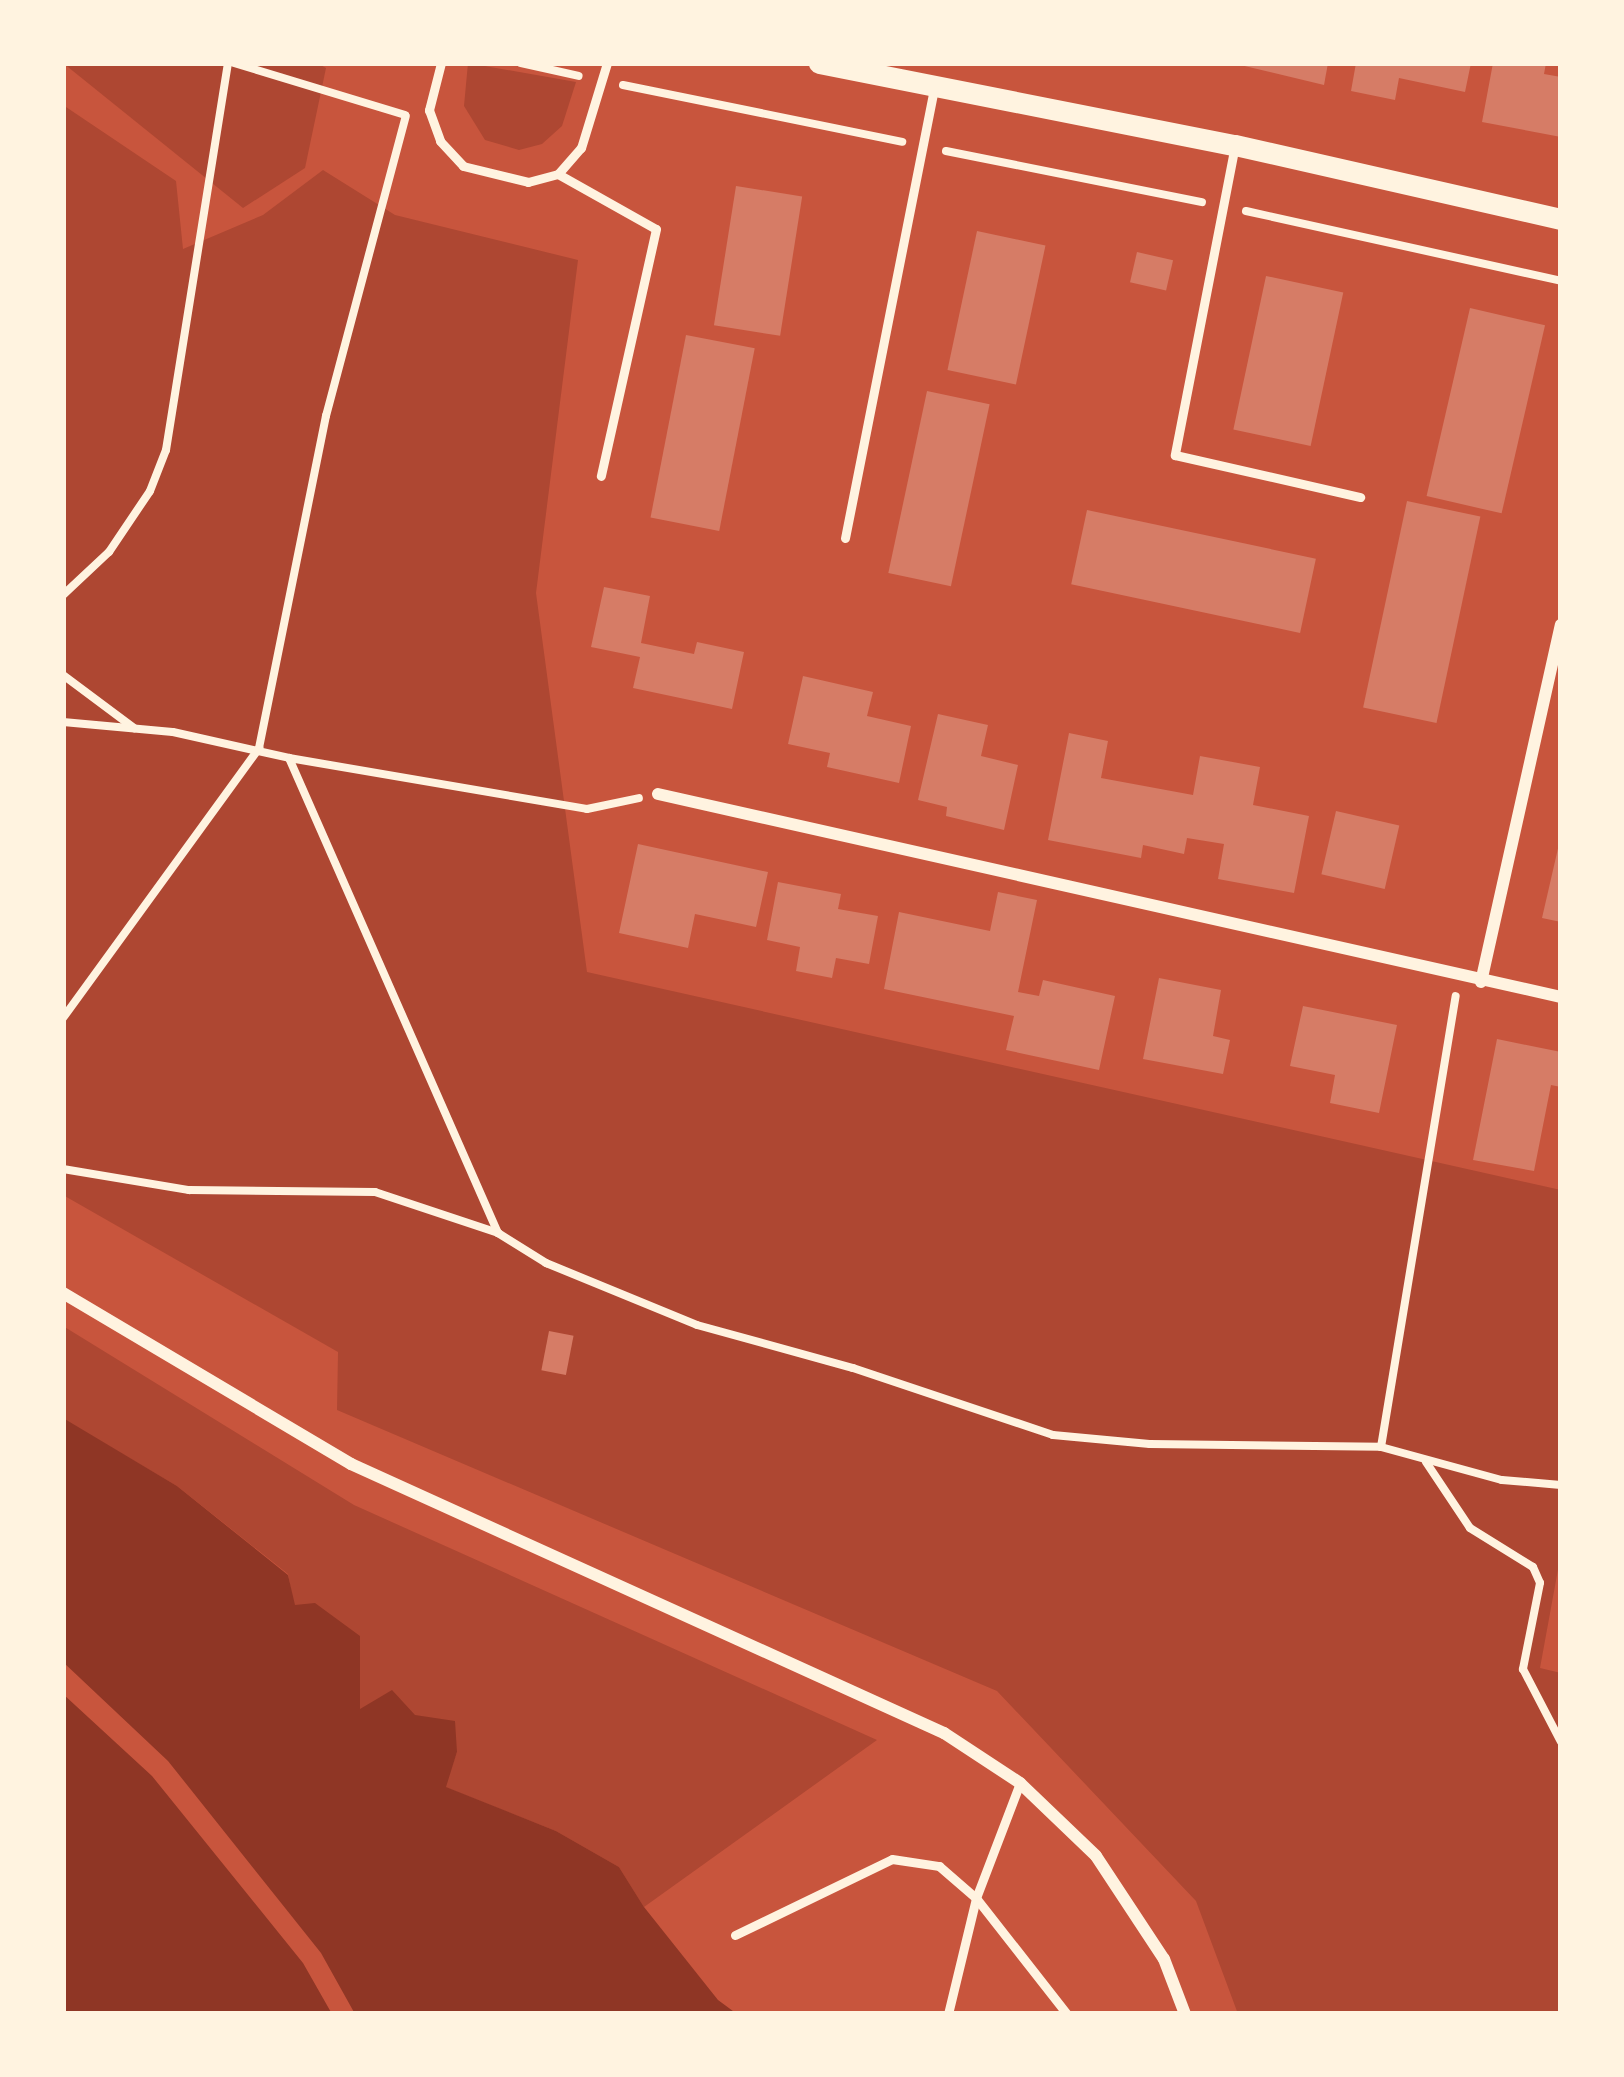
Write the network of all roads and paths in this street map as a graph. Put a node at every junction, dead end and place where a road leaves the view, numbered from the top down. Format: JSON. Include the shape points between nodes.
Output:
{"nodes":[{"id":1,"x":231,"y":63,"type":"edge"},
{"id":2,"x":441,"y":63,"type":"edge"},
{"id":3,"x":521,"y":63,"type":"edge"},
{"id":4,"x":607,"y":63,"type":"edge"},
{"id":5,"x":819,"y":63,"type":"edge"},
{"id":6,"x":602,"y":81,"type":"junction"},
{"id":7,"x":934,"y":86,"type":"junction"},
{"id":8,"x":920,"y":145,"type":"junction"},
{"id":9,"x":1235,"y":145,"type":"junction"},
{"id":10,"x":558,"y":174,"type":"junction"},
{"id":11,"x":1222,"y":206,"type":"junction"},
{"id":12,"x":1561,"y":219,"type":"edge"},
{"id":13,"x":1561,"y":281,"type":"edge"},
{"id":14,"x":601,"y":476,"type":"dead end"},
{"id":15,"x":1360,"y":497,"type":"dead end"},
{"id":16,"x":845,"y":538,"type":"dead end"},
{"id":17,"x":63,"y":595,"type":"edge"},
{"id":18,"x":1561,"y":626,"type":"edge"},
{"id":19,"x":63,"y":675,"type":"edge"},
{"id":20,"x":63,"y":722,"type":"edge"},
{"id":21,"x":136,"y":729,"type":"junction"},
{"id":22,"x":259,"y":748,"type":"junction"},
{"id":23,"x":289,"y":758,"type":"junction"},
{"id":24,"x":658,"y":794,"type":"joint"},
{"id":25,"x":1459,"y":977,"type":"junction"},
{"id":26,"x":1481,"y":982,"type":"junction"},
{"id":27,"x":1561,"y":997,"type":"edge"},
{"id":28,"x":63,"y":1018,"type":"edge"},
{"id":29,"x":63,"y":1169,"type":"edge"},
{"id":30,"x":498,"y":1233,"type":"junction"},
{"id":31,"x":63,"y":1293,"type":"edge"},
{"id":32,"x":1381,"y":1448,"type":"junction"},
{"id":33,"x":1425,"y":1459,"type":"junction"},
{"id":34,"x":1561,"y":1485,"type":"edge"},
{"id":35,"x":1561,"y":1742,"type":"edge"},
{"id":36,"x":1020,"y":1783,"type":"junction"},
{"id":37,"x":976,"y":1898,"type":"junction"},
{"id":38,"x":735,"y":1936,"type":"dead end"},
{"id":39,"x":948,"y":2014,"type":"edge"},
{"id":40,"x":1067,"y":2014,"type":"edge"},
{"id":41,"x":1185,"y":2014,"type":"edge"}],
"edges":[{"from":1,"to":17,"type":"path","via":[[166,451],[109,553]]},
{"from":1,"to":22,"type":"path","via":[[406,116],[326,416]]},
{"from":2,"to":10,"type":"lane","via":[[429,110],[440,141],[463,166],[528,182]]},
{"from":3,"to":6,"type":"path"},
{"from":4,"to":6,"type":"lane"},
{"from":5,"to":7,"type":"street"},
{"from":6,"to":8,"type":"path"},
{"from":6,"to":10,"type":"lane","via":[[581,148]]},
{"from":7,"to":8,"type":"lane"},
{"from":7,"to":9,"type":"street"},
{"from":8,"to":11,"type":"path"},
{"from":8,"to":16,"type":"lane"},
{"from":9,"to":11,"type":"lane"},
{"from":9,"to":12,"type":"street"},
{"from":10,"to":14,"type":"lane","via":[[656,229]]},
{"from":11,"to":13,"type":"path"},
{"from":11,"to":15,"type":"lane","via":[[1175,455]]},
{"from":18,"to":26,"type":"street"},
{"from":19,"to":21,"type":"path"},
{"from":20,"to":21,"type":"path"},
{"from":21,"to":22,"type":"path"},
{"from":22,"to":23,"type":"path"},
{"from":22,"to":28,"type":"path"},
{"from":23,"to":24,"type":"path","via":[[587,809]]},
{"from":23,"to":30,"type":"path"},
{"from":24,"to":25,"type":"street"},
{"from":25,"to":26,"type":"street"},
{"from":25,"to":32,"type":"path"},
{"from":26,"to":27,"type":"street"},
{"from":29,"to":30,"type":"path","via":[[189,1190],[375,1192]]},
{"from":30,"to":32,"type":"path","via":[[546,1263],[698,1325],[1053,1435]]},
{"from":31,"to":36,"type":"street","via":[[351,1464],[944,1733]]},
{"from":32,"to":33,"type":"path"},
{"from":33,"to":34,"type":"path","via":[[1502,1480]]},
{"from":33,"to":35,"type":"path","via":[[1470,1528],[1533,1567],[1540,1583],[1523,1669]]},
{"from":36,"to":37,"type":"lane"},
{"from":36,"to":41,"type":"street","via":[[1096,1856],[1164,1959]]},
{"from":37,"to":38,"type":"lane","via":[[939,1866],[892,1859]]},
{"from":37,"to":39,"type":"lane"},
{"from":37,"to":40,"type":"lane"}]}
